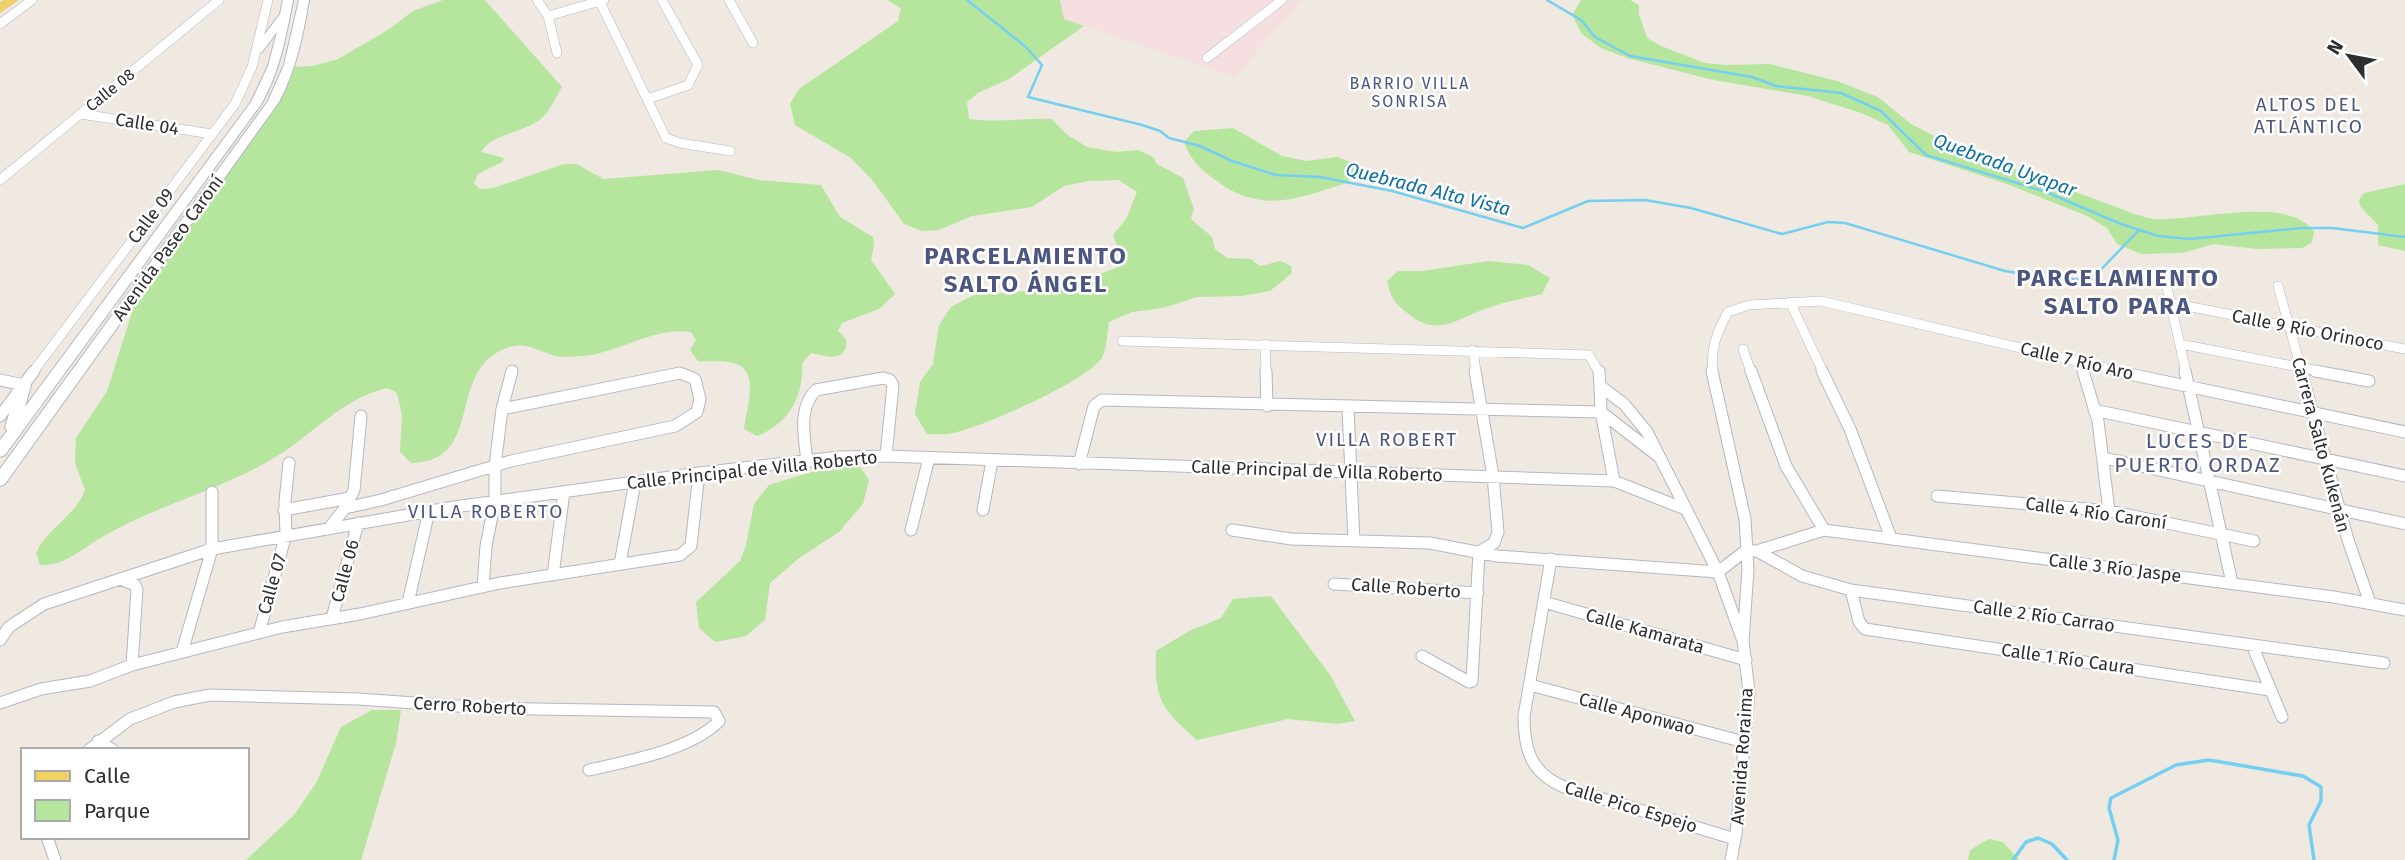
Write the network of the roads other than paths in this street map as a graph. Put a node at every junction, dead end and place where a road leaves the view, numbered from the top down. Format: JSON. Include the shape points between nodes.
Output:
{"nodes":[{"id":1,"x":12,"y":0,"type":"edge"},
{"id":2,"x":32,"y":0,"type":"edge"},
{"id":3,"x":219,"y":0,"type":"edge"},
{"id":4,"x":268,"y":0,"type":"edge"},
{"id":5,"x":304,"y":0,"type":"edge"},
{"id":6,"x":537,"y":0,"type":"edge"},
{"id":7,"x":601,"y":0,"type":"edge"},
{"id":8,"x":663,"y":0,"type":"edge"},
{"id":9,"x":729,"y":0,"type":"edge"},
{"id":10,"x":1282,"y":0,"type":"edge"},
{"id":11,"x":288,"y":3,"type":"edge"},
{"id":12,"x":0,"y":9,"type":"edge"},
{"id":13,"x":548,"y":16,"type":"junction"},
{"id":14,"x":0,"y":24,"type":"edge"},
{"id":15,"x":754,"y":43,"type":"dead end"},
{"id":16,"x":258,"y":50,"type":"junction"},
{"id":17,"x":557,"y":53,"type":"dead end"},
{"id":18,"x":1207,"y":58,"type":"dead end"},
{"id":19,"x":648,"y":99,"type":"junction"},
{"id":20,"x":81,"y":114,"type":"junction"},
{"id":21,"x":212,"y":134,"type":"junction"},
{"id":22,"x":730,"y":151,"type":"dead end"},
{"id":23,"x":0,"y":180,"type":"edge"},
{"id":24,"x":2165,"y":274,"type":"dead end"},
{"id":25,"x":2278,"y":286,"type":"dead end"},
{"id":26,"x":1790,"y":302,"type":"junction"},
{"id":27,"x":2171,"y":303,"type":"junction"},
{"id":28,"x":2288,"y":327,"type":"junction"},
{"id":29,"x":1122,"y":341,"type":"dead end"},
{"id":30,"x":1265,"y":344,"type":"junction"},
{"id":31,"x":2180,"y":344,"type":"junction"},
{"id":32,"x":1744,"y":349,"type":"dead end"},
{"id":33,"x":2405,"y":349,"type":"edge"},
{"id":34,"x":1474,"y":351,"type":"junction"},
{"id":35,"x":2081,"y":362,"type":"junction"},
{"id":36,"x":2301,"y":368,"type":"junction"},
{"id":37,"x":512,"y":370,"type":"dead end"},
{"id":38,"x":0,"y":380,"type":"edge"},
{"id":39,"x":2369,"y":382,"type":"dead end"},
{"id":40,"x":24,"y":384,"type":"junction"},
{"id":41,"x":1600,"y":386,"type":"junction"},
{"id":42,"x":2189,"y":387,"type":"junction"},
{"id":43,"x":1267,"y":406,"type":"junction"},
{"id":44,"x":1348,"y":408,"type":"junction"},
{"id":45,"x":502,"y":409,"type":"junction"},
{"id":46,"x":2094,"y":410,"type":"junction"},
{"id":47,"x":1480,"y":411,"type":"junction"},
{"id":48,"x":1601,"y":412,"type":"junction"},
{"id":49,"x":2314,"y":413,"type":"junction"},
{"id":50,"x":0,"y":416,"type":"edge"},
{"id":51,"x":361,"y":416,"type":"dead end"},
{"id":52,"x":2405,"y":432,"type":"edge"},
{"id":53,"x":2199,"y":434,"type":"junction"},
{"id":54,"x":3,"y":447,"type":"edge"},
{"id":55,"x":886,"y":456,"type":"junction"},
{"id":56,"x":929,"y":458,"type":"junction"},
{"id":57,"x":2104,"y":458,"type":"junction"},
{"id":58,"x":2327,"y":460,"type":"junction"},
{"id":59,"x":992,"y":461,"type":"junction"},
{"id":60,"x":1663,"y":461,"type":"junction"},
{"id":61,"x":289,"y":463,"type":"dead end"},
{"id":62,"x":807,"y":463,"type":"junction"},
{"id":63,"x":1079,"y":464,"type":"junction"},
{"id":64,"x":495,"y":466,"type":"junction"},
{"id":65,"x":1351,"y":472,"type":"junction"},
{"id":66,"x":699,"y":473,"type":"junction"},
{"id":67,"x":1493,"y":476,"type":"junction"},
{"id":68,"x":2405,"y":476,"type":"edge"},
{"id":69,"x":0,"y":480,"type":"edge"},
{"id":70,"x":1614,"y":481,"type":"junction"},
{"id":71,"x":635,"y":482,"type":"junction"},
{"id":72,"x":2208,"y":482,"type":"junction"},
{"id":73,"x":212,"y":492,"type":"dead end"},
{"id":74,"x":564,"y":492,"type":"junction"},
{"id":75,"x":1937,"y":496,"type":"dead end"},
{"id":76,"x":495,"y":501,"type":"junction"},
{"id":77,"x":348,"y":503,"type":"junction"},
{"id":78,"x":1685,"y":509,"type":"junction"},
{"id":79,"x":284,"y":510,"type":"junction"},
{"id":80,"x":983,"y":510,"type":"dead end"},
{"id":81,"x":2109,"y":511,"type":"junction"},
{"id":82,"x":2341,"y":511,"type":"junction"},
{"id":83,"x":429,"y":512,"type":"junction"},
{"id":84,"x":358,"y":523,"type":"junction"},
{"id":85,"x":2405,"y":524,"type":"edge"},
{"id":86,"x":330,"y":527,"type":"junction"},
{"id":87,"x":911,"y":530,"type":"dead end"},
{"id":88,"x":1232,"y":530,"type":"dead end"},
{"id":89,"x":1824,"y":530,"type":"junction"},
{"id":90,"x":2219,"y":533,"type":"junction"},
{"id":91,"x":286,"y":534,"type":"junction"},
{"id":92,"x":1891,"y":538,"type":"junction"},
{"id":93,"x":1354,"y":541,"type":"junction"},
{"id":94,"x":2254,"y":541,"type":"dead end"},
{"id":95,"x":212,"y":550,"type":"junction"},
{"id":96,"x":1751,"y":551,"type":"junction"},
{"id":97,"x":1479,"y":552,"type":"junction"},
{"id":98,"x":1551,"y":559,"type":"junction"},
{"id":99,"x":620,"y":564,"type":"junction"},
{"id":100,"x":1718,"y":572,"type":"junction"},
{"id":101,"x":553,"y":575,"type":"junction"},
{"id":102,"x":120,"y":579,"type":"junction"},
{"id":103,"x":2232,"y":583,"type":"junction"},
{"id":104,"x":1334,"y":584,"type":"dead end"},
{"id":105,"x":483,"y":587,"type":"junction"},
{"id":106,"x":1852,"y":590,"type":"junction"},
{"id":107,"x":1478,"y":593,"type":"junction"},
{"id":108,"x":1544,"y":602,"type":"junction"},
{"id":109,"x":408,"y":603,"type":"junction"},
{"id":110,"x":2370,"y":603,"type":"junction"},
{"id":111,"x":2405,"y":610,"type":"edge"},
{"id":112,"x":332,"y":618,"type":"junction"},
{"id":113,"x":4,"y":626,"type":"edge"},
{"id":114,"x":259,"y":633,"type":"junction"},
{"id":115,"x":0,"y":639,"type":"edge"},
{"id":116,"x":1743,"y":641,"type":"junction"},
{"id":117,"x":2252,"y":645,"type":"junction"},
{"id":118,"x":182,"y":652,"type":"junction"},
{"id":119,"x":1422,"y":656,"type":"dead end"},
{"id":120,"x":1746,"y":660,"type":"junction"},
{"id":121,"x":2384,"y":663,"type":"dead end"},
{"id":122,"x":132,"y":665,"type":"junction"},
{"id":123,"x":1530,"y":685,"type":"junction"},
{"id":124,"x":2270,"y":690,"type":"junction"},
{"id":125,"x":0,"y":703,"type":"edge"},
{"id":126,"x":2282,"y":717,"type":"dead end"},
{"id":127,"x":1744,"y":742,"type":"junction"},
{"id":128,"x":93,"y":746,"type":"edge"},
{"id":129,"x":589,"y":770,"type":"dead end"},
{"id":130,"x":48,"y":839,"type":"edge"},
{"id":131,"x":1735,"y":839,"type":"junction"},
{"id":132,"x":55,"y":860,"type":"edge"},
{"id":133,"x":1731,"y":860,"type":"edge"}],
"edges":[{"from":1,"to":12,"type":"main road"},
{"from":2,"to":14,"type":"street"},
{"from":3,"to":20,"type":"street","name":"Calle 08"},
{"from":4,"to":16,"type":"street","name":"Calle 09"},
{"from":5,"to":69,"type":"street","name":"Avenida Paseo Caroní","via":[[295,50],[273,102]]},
{"from":6,"to":13,"type":"street"},
{"from":7,"to":13,"type":"street"},
{"from":7,"to":19,"type":"street"},
{"from":8,"to":19,"type":"street","via":[[698,65],[688,85]]},
{"from":9,"to":15,"type":"street"},
{"from":10,"to":18,"type":"street"},
{"from":11,"to":16,"type":"street"},
{"from":11,"to":54,"type":"street","name":"Avenida Paseo Caroní","via":[[278,53],[256,103]]},
{"from":13,"to":17,"type":"street"},
{"from":16,"to":21,"type":"street","name":"Calle 09","via":[[245,87]]},
{"from":19,"to":22,"type":"street","via":[[668,140]]},
{"from":20,"to":21,"type":"street","name":"Calle 04"},
{"from":20,"to":23,"type":"street","name":"Calle 08"},
{"from":21,"to":40,"type":"street","name":"Calle 09"},
{"from":24,"to":27,"type":"street"},
{"from":25,"to":28,"type":"street","name":"Carrera Salto Kukenán"},
{"from":26,"to":35,"type":"street","name":"Calle 7 Río Aro","via":[[1829,302]]},
{"from":26,"to":92,"type":"street","via":[[1850,429]]},
{"from":26,"to":96,"type":"street","name":"Calle 7 Río Aro","via":[[1749,305],[1728,312],[1712,350],[1712,369]]},
{"from":27,"to":28,"type":"street","name":"Calle 9 Río Orinoco"},
{"from":27,"to":31,"type":"street"},
{"from":28,"to":33,"type":"street","name":"Calle 9 Río Orinoco"},
{"from":28,"to":36,"type":"street","name":"Carrera Salto Kukenán"},
{"from":29,"to":30,"type":"street"},
{"from":30,"to":34,"type":"street"},
{"from":30,"to":43,"type":"street"},
{"from":31,"to":36,"type":"street"},
{"from":31,"to":42,"type":"street"},
{"from":32,"to":89,"type":"street","via":[[1790,476]]},
{"from":34,"to":41,"type":"street","via":[[1589,355],[1599,370]]},
{"from":34,"to":47,"type":"street"},
{"from":35,"to":42,"type":"street","name":"Calle 7 Río Aro"},
{"from":35,"to":46,"type":"street"},
{"from":36,"to":39,"type":"street"},
{"from":36,"to":49,"type":"street","name":"Carrera Salto Kukenán"},
{"from":37,"to":45,"type":"street"},
{"from":38,"to":40,"type":"street"},
{"from":40,"to":50,"type":"street","name":"Calle 09"},
{"from":40,"to":54,"type":"street"},
{"from":41,"to":48,"type":"street"},
{"from":41,"to":60,"type":"street","name":"Avenida Roraima","via":[[1635,415]]},
{"from":42,"to":49,"type":"street","name":"Calle 7 Río Aro"},
{"from":42,"to":53,"type":"street"},
{"from":43,"to":44,"type":"street"},
{"from":43,"to":63,"type":"street","via":[[1102,400],[1094,406]]},
{"from":44,"to":47,"type":"street"},
{"from":44,"to":65,"type":"street"},
{"from":45,"to":64,"type":"street"},
{"from":45,"to":64,"type":"street","via":[[680,373],[695,379],[701,399],[696,412],[675,426]]},
{"from":46,"to":53,"type":"street"},
{"from":46,"to":57,"type":"street"},
{"from":47,"to":48,"type":"street"},
{"from":47,"to":67,"type":"street"},
{"from":48,"to":60,"type":"street"},
{"from":48,"to":70,"type":"street"},
{"from":49,"to":52,"type":"street","name":"Calle 7 Río Aro"},
{"from":49,"to":58,"type":"street","name":"Carrera Salto Kukenán"},
{"from":51,"to":77,"type":"street","via":[[355,489]]},
{"from":53,"to":58,"type":"street"},
{"from":53,"to":72,"type":"street"},
{"from":55,"to":56,"type":"street","name":"Calle Principal de Villa Roberto"},
{"from":55,"to":62,"type":"street","name":"Calle Principal de Villa Roberto"},
{"from":55,"to":62,"type":"street","via":[[893,385],[883,378],[816,390],[808,396]]},
{"from":56,"to":59,"type":"street","name":"Calle Principal de Villa Roberto"},
{"from":56,"to":87,"type":"street"},
{"from":57,"to":72,"type":"street"},
{"from":57,"to":81,"type":"street"},
{"from":58,"to":68,"type":"street"},
{"from":58,"to":82,"type":"street","name":"Carrera Salto Kukenán"},
{"from":59,"to":63,"type":"street","name":"Calle Principal de Villa Roberto"},
{"from":59,"to":80,"type":"street"},
{"from":60,"to":78,"type":"street","name":"Avenida Roraima"},
{"from":61,"to":79,"type":"street"},
{"from":62,"to":66,"type":"street","name":"Calle Principal de Villa Roberto"},
{"from":63,"to":65,"type":"street","name":"Calle Principal de Villa Roberto"},
{"from":64,"to":76,"type":"street"},
{"from":64,"to":77,"type":"street","via":[[381,500]]},
{"from":65,"to":67,"type":"street","name":"Calle Principal de Villa Roberto"},
{"from":65,"to":93,"type":"street"},
{"from":66,"to":71,"type":"street","name":"Calle Principal de Villa Roberto"},
{"from":66,"to":99,"type":"street","via":[[691,546],[686,552]]},
{"from":67,"to":70,"type":"street","name":"Calle Principal de Villa Roberto"},
{"from":67,"to":97,"type":"street","via":[[1497,538]]},
{"from":70,"to":78,"type":"street","name":"Calle Principal de Villa Roberto"},
{"from":71,"to":74,"type":"street","name":"Calle Principal de Villa Roberto"},
{"from":71,"to":99,"type":"street"},
{"from":72,"to":82,"type":"street"},
{"from":72,"to":90,"type":"street"},
{"from":73,"to":95,"type":"street"},
{"from":74,"to":76,"type":"street","name":"Calle Principal de Villa Roberto"},
{"from":74,"to":101,"type":"street"},
{"from":75,"to":81,"type":"street","name":"Calle 4 Río Caroní"},
{"from":76,"to":83,"type":"street","name":"Calle Principal de Villa Roberto"},
{"from":76,"to":105,"type":"street"},
{"from":77,"to":79,"type":"street"},
{"from":77,"to":86,"type":"street"},
{"from":78,"to":100,"type":"street","name":"Avenida Roraima"},
{"from":79,"to":91,"type":"street"},
{"from":81,"to":90,"type":"street","name":"Calle 4 Río Caroní"},
{"from":82,"to":85,"type":"street"},
{"from":82,"to":110,"type":"street","name":"Carrera Salto Kukenán"},
{"from":83,"to":84,"type":"street","name":"Calle Principal de Villa Roberto"},
{"from":83,"to":109,"type":"street"},
{"from":84,"to":86,"type":"street","name":"Calle Principal de Villa Roberto"},
{"from":84,"to":112,"type":"street","name":"Calle 06"},
{"from":86,"to":91,"type":"street","name":"Calle Principal de Villa Roberto"},
{"from":88,"to":93,"type":"street","via":[[1280,538]]},
{"from":89,"to":92,"type":"street","name":"Calle 3 Río Jaspe"},
{"from":89,"to":96,"type":"street"},
{"from":90,"to":94,"type":"street","name":"Calle 4 Río Caroní"},
{"from":90,"to":103,"type":"street"},
{"from":91,"to":95,"type":"street","name":"Calle Principal de Villa Roberto"},
{"from":91,"to":114,"type":"street","name":"Calle 07"},
{"from":92,"to":103,"type":"street","name":"Calle 3 Río Jaspe"},
{"from":93,"to":97,"type":"street","via":[[1430,543]]},
{"from":95,"to":102,"type":"street","name":"Calle Principal de Villa Roberto"},
{"from":95,"to":118,"type":"street"},
{"from":96,"to":100,"type":"street"},
{"from":96,"to":106,"type":"street","name":"Calle 2 Río Carrao","via":[[1801,576]]},
{"from":96,"to":116,"type":"street"},
{"from":97,"to":98,"type":"street"},
{"from":97,"to":107,"type":"street"},
{"from":98,"to":100,"type":"street"},
{"from":98,"to":108,"type":"street","name":"Calle Pico Espejo"},
{"from":99,"to":101,"type":"street"},
{"from":100,"to":116,"type":"street","name":"Avenida Roraima"},
{"from":101,"to":105,"type":"street"},
{"from":102,"to":113,"type":"street","name":"Calle Principal de Villa Roberto","via":[[44,604]]},
{"from":102,"to":122,"type":"street","via":[[137,590]]},
{"from":103,"to":110,"type":"street","name":"Calle 3 Río Jaspe"},
{"from":104,"to":107,"type":"street","name":"Calle Roberto"},
{"from":105,"to":109,"type":"street"},
{"from":106,"to":117,"type":"street","name":"Calle 2 Río Carrao"},
{"from":106,"to":124,"type":"street","name":"Calle 1 Río Caura","via":[[1859,622],[1866,629]]},
{"from":107,"to":119,"type":"street","via":[[1472,681]]},
{"from":108,"to":120,"type":"street","name":"Calle Kamarata"},
{"from":108,"to":123,"type":"street","name":"Calle Pico Espejo"},
{"from":109,"to":112,"type":"street"},
{"from":110,"to":111,"type":"street","name":"Calle 3 Río Jaspe"},
{"from":112,"to":114,"type":"street"},
{"from":113,"to":115,"type":"street","name":"Calle Principal de Villa Roberto"},
{"from":114,"to":118,"type":"street"},
{"from":116,"to":120,"type":"street","name":"Avenida Roraima"},
{"from":117,"to":121,"type":"street","name":"Calle 2 Río Carrao"},
{"from":117,"to":124,"type":"street"},
{"from":118,"to":122,"type":"street"},
{"from":120,"to":127,"type":"street","name":"Avenida Roraima","via":[[1749,692]]},
{"from":122,"to":125,"type":"street","via":[[90,681],[41,689]]},
{"from":123,"to":127,"type":"street","name":"Calle Aponwao"},
{"from":123,"to":131,"type":"street","name":"Calle Pico Espejo","via":[[1524,737],[1542,776],[1564,787]]},
{"from":124,"to":126,"type":"street"},
{"from":127,"to":131,"type":"street","name":"Avenida Roraima"},
{"from":128,"to":129,"type":"street","name":"Cerro Roberto","via":[[150,710],[210,695],[486,708],[714,712],[718,716],[719,722],[710,732],[639,758]]},
{"from":130,"to":132,"type":"street"},
{"from":131,"to":133,"type":"street","name":"Avenida Roraima"}]}
